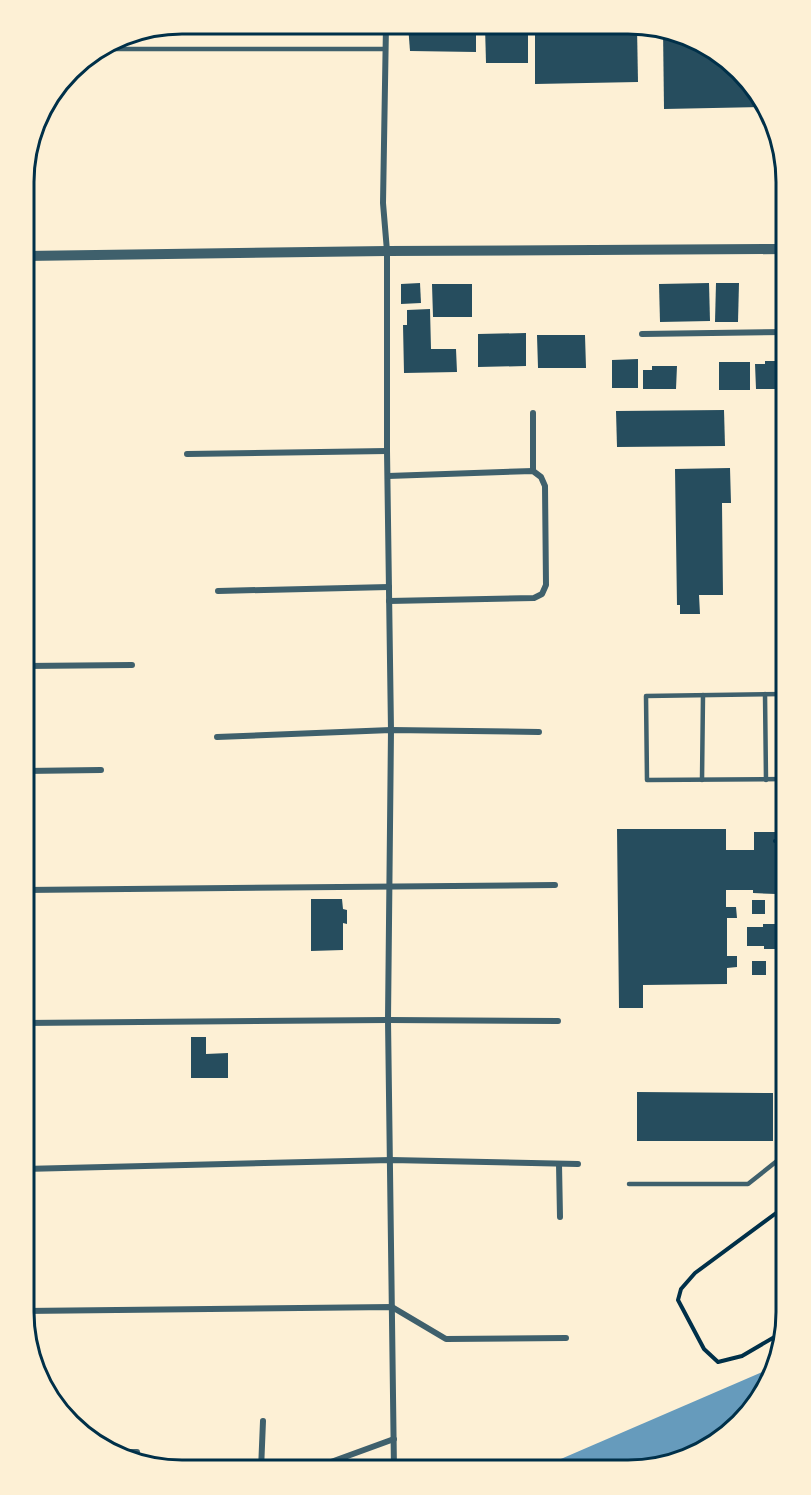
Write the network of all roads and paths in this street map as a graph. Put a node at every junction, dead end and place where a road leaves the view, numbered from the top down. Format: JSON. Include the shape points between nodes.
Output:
{"nodes":[{"id":1,"x":386,"y":34,"type":"edge"},
{"id":2,"x":385,"y":49,"type":"junction"},
{"id":3,"x":117,"y":50,"type":"edge"},
{"id":4,"x":776,"y":249,"type":"edge"},
{"id":5,"x":387,"y":250,"type":"junction"},
{"id":6,"x":34,"y":256,"type":"edge"},
{"id":7,"x":776,"y":332,"type":"edge"},
{"id":8,"x":642,"y":334,"type":"dead end"},
{"id":9,"x":533,"y":412,"type":"dead end"},
{"id":10,"x":387,"y":451,"type":"junction"},
{"id":11,"x":187,"y":454,"type":"dead end"},
{"id":12,"x":532,"y":471,"type":"junction"},
{"id":13,"x":388,"y":476,"type":"junction"},
{"id":14,"x":389,"y":587,"type":"junction"},
{"id":15,"x":218,"y":591,"type":"dead end"},
{"id":16,"x":389,"y":601,"type":"junction"},
{"id":17,"x":132,"y":665,"type":"dead end"},
{"id":18,"x":34,"y":666,"type":"edge"},
{"id":19,"x":765,"y":694,"type":"junction"},
{"id":20,"x":776,"y":694,"type":"edge"},
{"id":21,"x":703,"y":695,"type":"junction"},
{"id":22,"x":391,"y":730,"type":"junction"},
{"id":23,"x":539,"y":732,"type":"dead end"},
{"id":24,"x":217,"y":737,"type":"dead end"},
{"id":25,"x":101,"y":770,"type":"dead end"},
{"id":26,"x":34,"y":771,"type":"edge"},
{"id":27,"x":702,"y":780,"type":"junction"},
{"id":28,"x":766,"y":780,"type":"junction"},
{"id":29,"x":776,"y":780,"type":"edge"},
{"id":30,"x":555,"y":885,"type":"dead end"},
{"id":31,"x":391,"y":886,"type":"junction"},
{"id":32,"x":34,"y":890,"type":"edge"},
{"id":33,"x":388,"y":1020,"type":"junction"},
{"id":34,"x":558,"y":1021,"type":"dead end"},
{"id":35,"x":34,"y":1023,"type":"edge"},
{"id":36,"x":391,"y":1160,"type":"junction"},
{"id":37,"x":776,"y":1162,"type":"edge"},
{"id":38,"x":559,"y":1164,"type":"junction"},
{"id":39,"x":578,"y":1164,"type":"dead end"},
{"id":40,"x":34,"y":1169,"type":"edge"},
{"id":41,"x":629,"y":1184,"type":"dead end"},
{"id":42,"x":776,"y":1213,"type":"edge"},
{"id":43,"x":560,"y":1217,"type":"dead end"},
{"id":44,"x":392,"y":1307,"type":"junction"},
{"id":45,"x":34,"y":1311,"type":"edge"},
{"id":46,"x":774,"y":1337,"type":"edge"},
{"id":47,"x":566,"y":1338,"type":"dead end"},
{"id":48,"x":263,"y":1420,"type":"dead end"},
{"id":49,"x":394,"y":1439,"type":"junction"},
{"id":50,"x":261,"y":1460,"type":"edge"},
{"id":51,"x":336,"y":1460,"type":"edge"},
{"id":52,"x":394,"y":1460,"type":"edge"}],
"edges":[{"from":1,"to":2,"type":"street"},
{"from":2,"to":3,"type":"lane"},
{"from":2,"to":5,"type":"street","via":[[383,203]]},
{"from":4,"to":5,"type":"street"},
{"from":5,"to":6,"type":"street"},
{"from":5,"to":10,"type":"street"},
{"from":7,"to":8,"type":"street"},
{"from":9,"to":12,"type":"street"},
{"from":10,"to":11,"type":"street"},
{"from":10,"to":13,"type":"street"},
{"from":12,"to":13,"type":"street"},
{"from":12,"to":16,"type":"street","via":[[542,477],[545,486],[546,585],[542,594],[534,598]]},
{"from":13,"to":14,"type":"street"},
{"from":14,"to":15,"type":"street"},
{"from":14,"to":16,"type":"street"},
{"from":16,"to":22,"type":"street"},
{"from":17,"to":18,"type":"street"},
{"from":19,"to":20,"type":"lane"},
{"from":19,"to":21,"type":"lane"},
{"from":19,"to":28,"type":"lane"},
{"from":21,"to":27,"type":"lane"},
{"from":21,"to":27,"type":"lane","via":[[646,696],[647,780]]},
{"from":22,"to":23,"type":"street"},
{"from":22,"to":24,"type":"street"},
{"from":22,"to":31,"type":"street"},
{"from":25,"to":26,"type":"street"},
{"from":27,"to":28,"type":"lane"},
{"from":28,"to":29,"type":"lane"},
{"from":30,"to":31,"type":"street"},
{"from":31,"to":32,"type":"street"},
{"from":31,"to":33,"type":"street"},
{"from":33,"to":34,"type":"street"},
{"from":33,"to":35,"type":"street"},
{"from":33,"to":36,"type":"street"},
{"from":36,"to":38,"type":"street"},
{"from":36,"to":40,"type":"street"},
{"from":36,"to":44,"type":"street"},
{"from":37,"to":41,"type":"lane","via":[[748,1184]]},
{"from":38,"to":39,"type":"street"},
{"from":38,"to":43,"type":"street"},
{"from":42,"to":46,"type":"path","via":[[695,1273],[681,1288],[678,1300],[705,1349],[718,1362],[742,1356]]},
{"from":44,"to":45,"type":"street"},
{"from":44,"to":47,"type":"street","via":[[446,1339]]},
{"from":44,"to":49,"type":"street"},
{"from":48,"to":50,"type":"street"},
{"from":49,"to":51,"type":"street"},
{"from":49,"to":52,"type":"street"}]}
